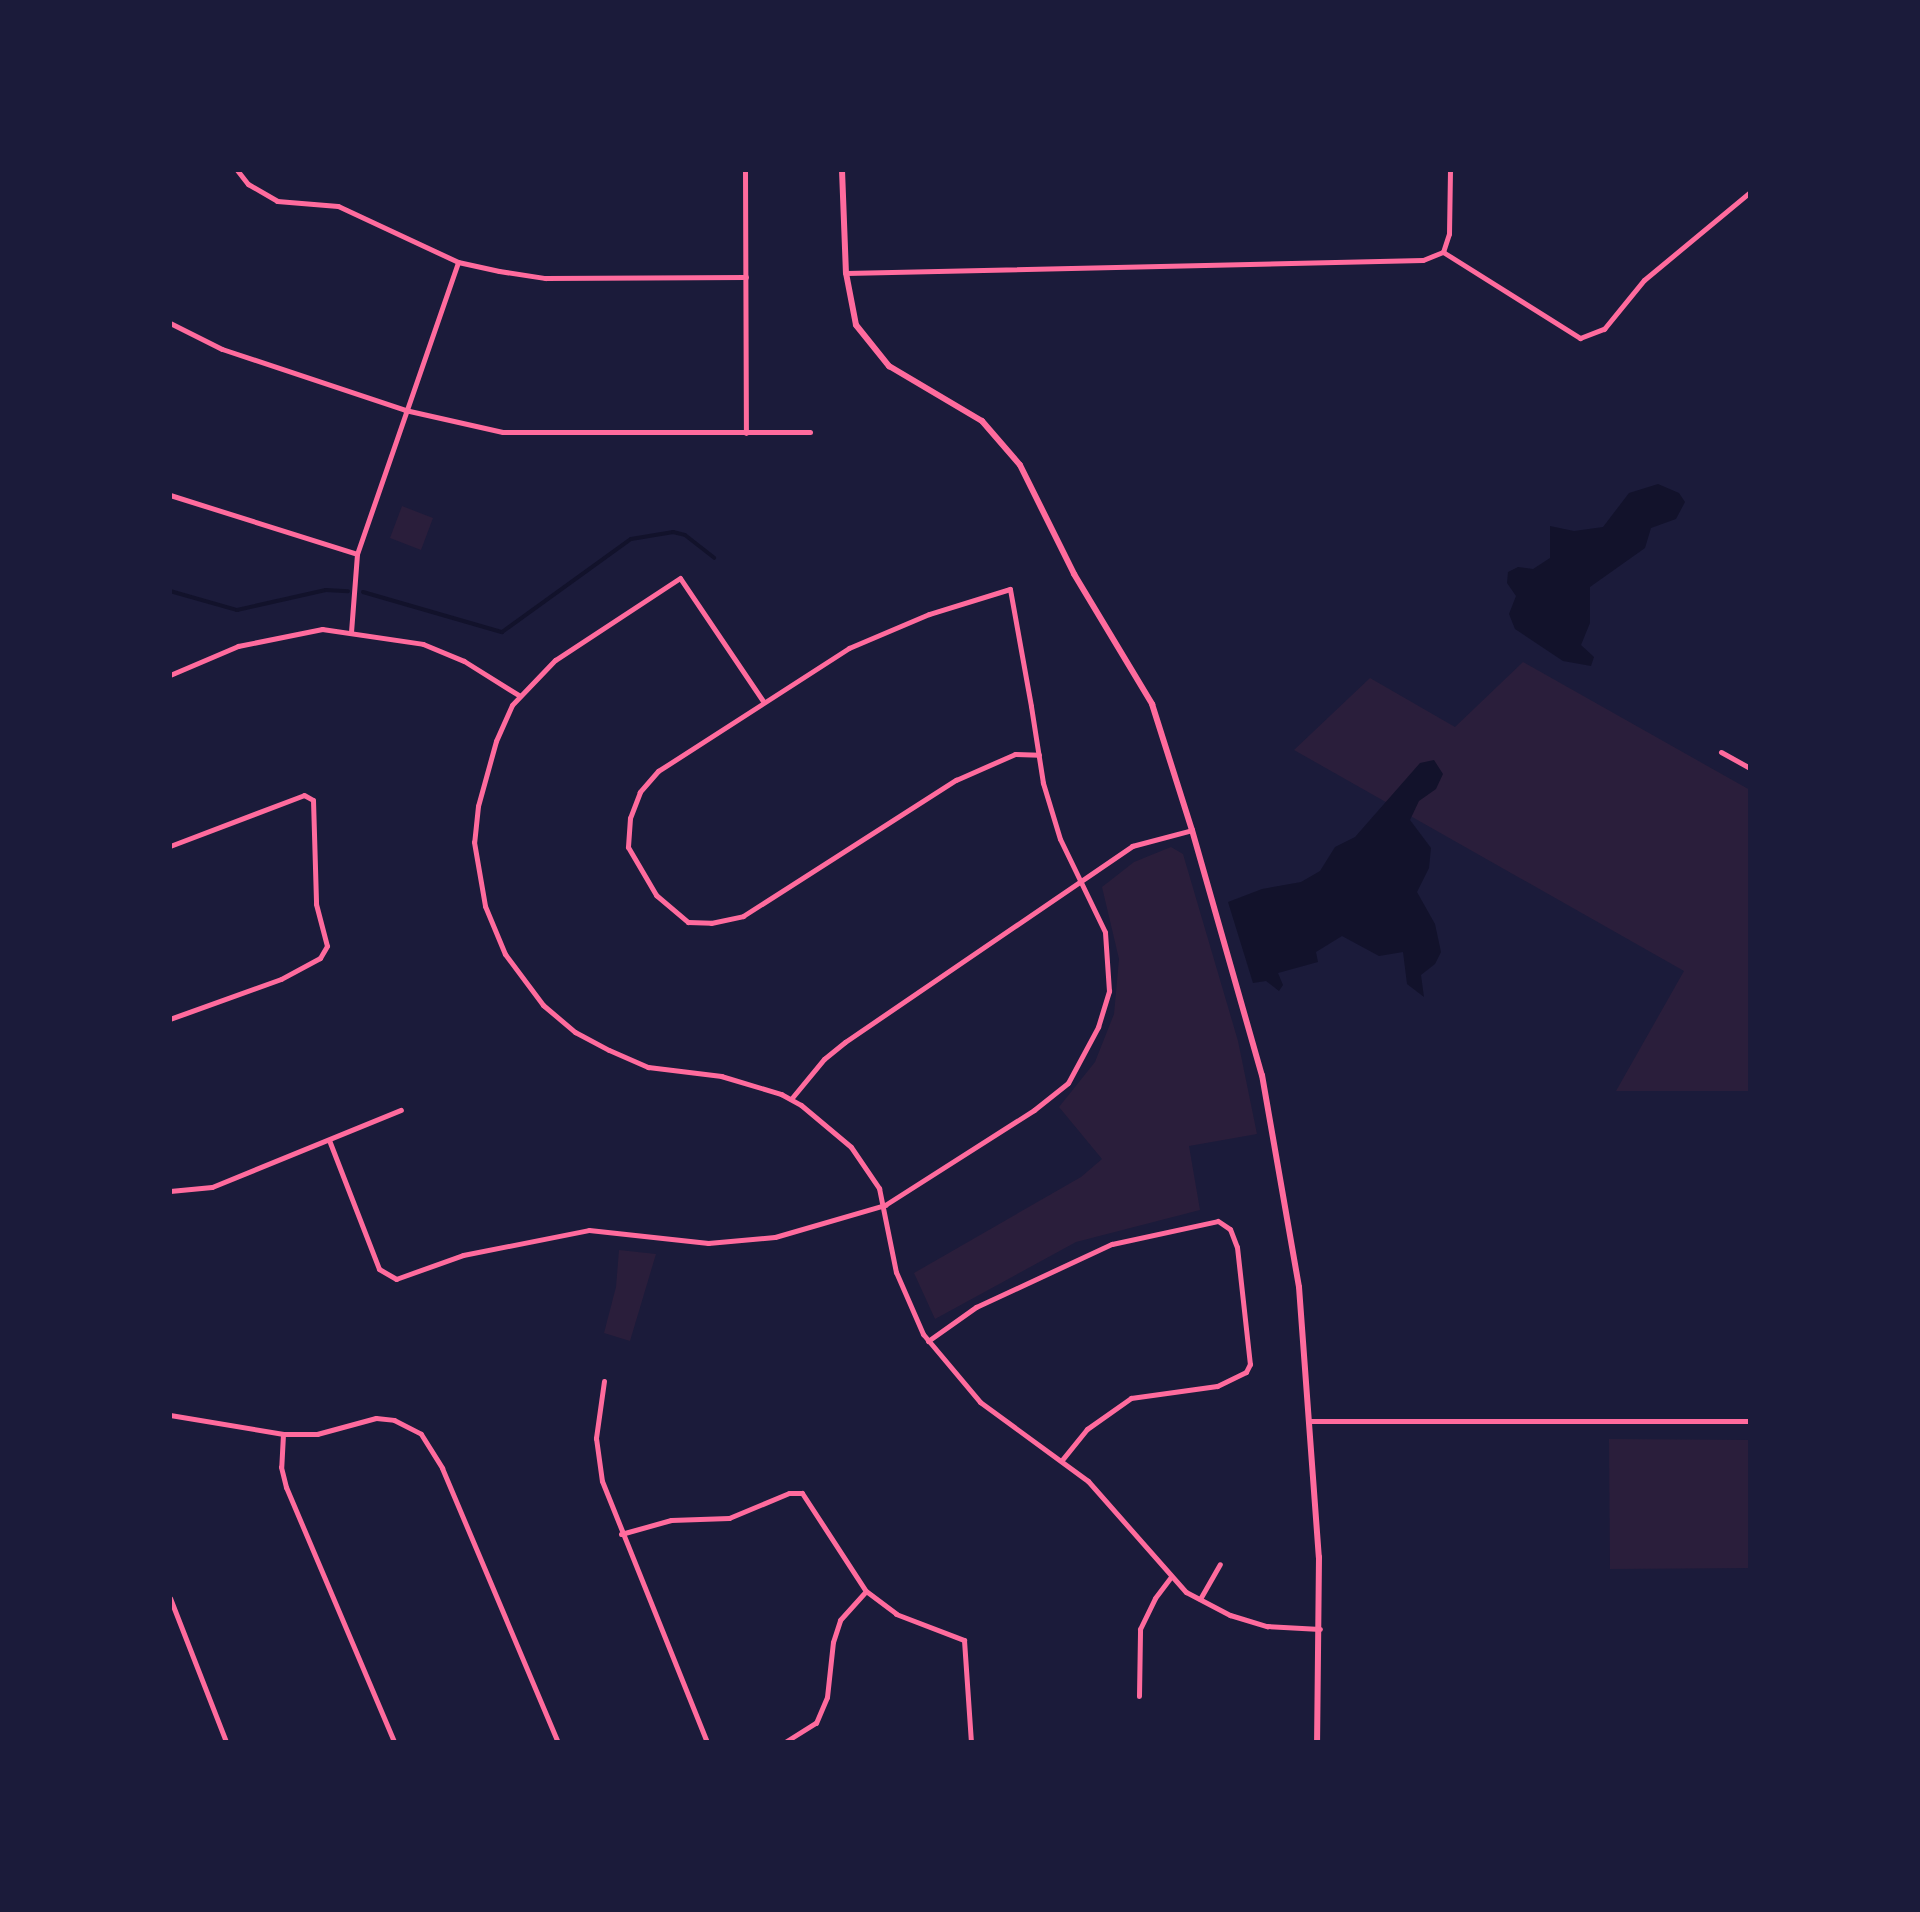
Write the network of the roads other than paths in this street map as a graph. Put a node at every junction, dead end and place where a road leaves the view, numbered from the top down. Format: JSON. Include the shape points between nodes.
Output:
{"nodes":[{"id":1,"x":237,"y":170,"type":"edge"},
{"id":2,"x":745,"y":170,"type":"edge"},
{"id":3,"x":842,"y":170,"type":"edge"},
{"id":4,"x":1450,"y":170,"type":"edge"},
{"id":5,"x":1750,"y":192,"type":"edge"},
{"id":6,"x":1443,"y":252,"type":"junction"},
{"id":7,"x":458,"y":262,"type":"junction"},
{"id":8,"x":846,"y":273,"type":"junction"},
{"id":9,"x":746,"y":277,"type":"junction"},
{"id":10,"x":170,"y":323,"type":"edge"},
{"id":11,"x":405,"y":410,"type":"junction"},
{"id":12,"x":810,"y":432,"type":"dead end"},
{"id":13,"x":746,"y":433,"type":"junction"},
{"id":14,"x":170,"y":494,"type":"edge"},
{"id":15,"x":357,"y":554,"type":"junction"},
{"id":16,"x":351,"y":632,"type":"junction"},
{"id":17,"x":170,"y":675,"type":"edge"},
{"id":18,"x":520,"y":696,"type":"junction"},
{"id":19,"x":764,"y":702,"type":"junction"},
{"id":20,"x":1722,"y":752,"type":"dead end"},
{"id":21,"x":1039,"y":754,"type":"junction"},
{"id":22,"x":1750,"y":768,"type":"edge"},
{"id":23,"x":1192,"y":830,"type":"junction"},
{"id":24,"x":170,"y":846,"type":"edge"},
{"id":25,"x":1080,"y":882,"type":"junction"},
{"id":26,"x":170,"y":1019,"type":"edge"},
{"id":27,"x":791,"y":1100,"type":"junction"},
{"id":28,"x":402,"y":1110,"type":"dead end"},
{"id":29,"x":328,"y":1140,"type":"junction"},
{"id":30,"x":170,"y":1191,"type":"edge"},
{"id":31,"x":884,"y":1205,"type":"junction"},
{"id":32,"x":928,"y":1341,"type":"junction"},
{"id":33,"x":604,"y":1380,"type":"dead end"},
{"id":34,"x":170,"y":1415,"type":"edge"},
{"id":35,"x":1312,"y":1421,"type":"junction"},
{"id":36,"x":1750,"y":1422,"type":"edge"},
{"id":37,"x":283,"y":1434,"type":"junction"},
{"id":38,"x":1062,"y":1460,"type":"junction"},
{"id":39,"x":621,"y":1534,"type":"junction"},
{"id":40,"x":1220,"y":1564,"type":"dead end"},
{"id":41,"x":1171,"y":1577,"type":"junction"},
{"id":42,"x":866,"y":1591,"type":"junction"},
{"id":43,"x":170,"y":1598,"type":"edge"},
{"id":44,"x":1200,"y":1599,"type":"junction"},
{"id":45,"x":1320,"y":1629,"type":"junction"},
{"id":46,"x":1139,"y":1696,"type":"dead end"},
{"id":47,"x":226,"y":1742,"type":"edge"},
{"id":48,"x":394,"y":1742,"type":"edge"},
{"id":49,"x":558,"y":1742,"type":"edge"},
{"id":50,"x":707,"y":1742,"type":"edge"},
{"id":51,"x":784,"y":1742,"type":"edge"},
{"id":52,"x":971,"y":1742,"type":"edge"},
{"id":53,"x":1317,"y":1742,"type":"edge"}],
"edges":[{"from":1,"to":7,"type":"street","via":[[277,201],[338,206]]},
{"from":2,"to":9,"type":"street"},
{"from":3,"to":8,"type":"street"},
{"from":4,"to":6,"type":"street"},
{"from":5,"to":6,"type":"street","via":[[1644,280],[1593,336],[1580,338]]},
{"from":6,"to":8,"type":"street","via":[[1422,260]]},
{"from":7,"to":9,"type":"street","via":[[546,278]]},
{"from":7,"to":11,"type":"street"},
{"from":8,"to":23,"type":"street","via":[[856,325],[889,366],[982,421],[1020,465],[1074,574],[1152,704]]},
{"from":9,"to":13,"type":"street"},
{"from":10,"to":11,"type":"street","via":[[222,349]]},
{"from":11,"to":13,"type":"street","via":[[545,435]]},
{"from":11,"to":15,"type":"street"},
{"from":12,"to":13,"type":"street"},
{"from":14,"to":15,"type":"street"},
{"from":15,"to":16,"type":"street"},
{"from":16,"to":17,"type":"street","via":[[322,630],[238,646]]},
{"from":16,"to":18,"type":"street","via":[[422,644]]},
{"from":18,"to":19,"type":"street","via":[[554,660],[680,578]]},
{"from":18,"to":27,"type":"street","via":[[496,741],[474,842],[485,906],[504,954],[543,1005],[609,1050],[648,1067],[721,1076]]},
{"from":19,"to":21,"type":"street","via":[[849,648],[1010,589]]},
{"from":19,"to":21,"type":"street","via":[[658,771],[630,818],[628,846],[637,868],[688,922],[743,916],[956,780],[1016,754]]},
{"from":20,"to":22,"type":"street"},
{"from":21,"to":25,"type":"street","via":[[1060,839]]},
{"from":23,"to":25,"type":"street","via":[[1132,846]]},
{"from":23,"to":35,"type":"street","via":[[1258,1059],[1284,1182]]},
{"from":24,"to":26,"type":"street","via":[[304,795],[314,800],[314,880],[327,946],[320,958],[281,979]]},
{"from":25,"to":27,"type":"street","via":[[845,1042]]},
{"from":25,"to":31,"type":"street","via":[[1105,932],[1108,991],[1082,1062],[1034,1110]]},
{"from":27,"to":31,"type":"street","via":[[851,1147]]},
{"from":28,"to":29,"type":"street"},
{"from":29,"to":30,"type":"street","via":[[212,1187]]},
{"from":29,"to":31,"type":"street","via":[[379,1269],[396,1279],[464,1255],[589,1230],[708,1244],[774,1237]]},
{"from":31,"to":32,"type":"street","via":[[896,1272]]},
{"from":32,"to":38,"type":"street","via":[[980,1402]]},
{"from":32,"to":38,"type":"street","via":[[1004,1293],[1112,1244],[1218,1220],[1230,1229],[1246,1372],[1217,1386],[1131,1398],[1087,1430]]},
{"from":33,"to":39,"type":"street","via":[[596,1438],[602,1481]]},
{"from":34,"to":37,"type":"street"},
{"from":35,"to":36,"type":"street"},
{"from":35,"to":45,"type":"street"},
{"from":37,"to":48,"type":"street","via":[[286,1487]]},
{"from":37,"to":49,"type":"street","via":[[317,1434],[376,1418],[421,1434],[442,1468]]},
{"from":38,"to":41,"type":"street"},
{"from":39,"to":42,"type":"street","via":[[671,1520],[729,1518],[802,1493]]},
{"from":39,"to":50,"type":"street"},
{"from":40,"to":44,"type":"street"},
{"from":41,"to":44,"type":"street"},
{"from":41,"to":46,"type":"street","via":[[1140,1629]]},
{"from":42,"to":51,"type":"street","via":[[840,1620],[816,1723]]},
{"from":42,"to":52,"type":"street","via":[[896,1614],[964,1640]]},
{"from":43,"to":47,"type":"street"},
{"from":44,"to":45,"type":"street","via":[[1267,1626]]},
{"from":45,"to":53,"type":"street"}]}
